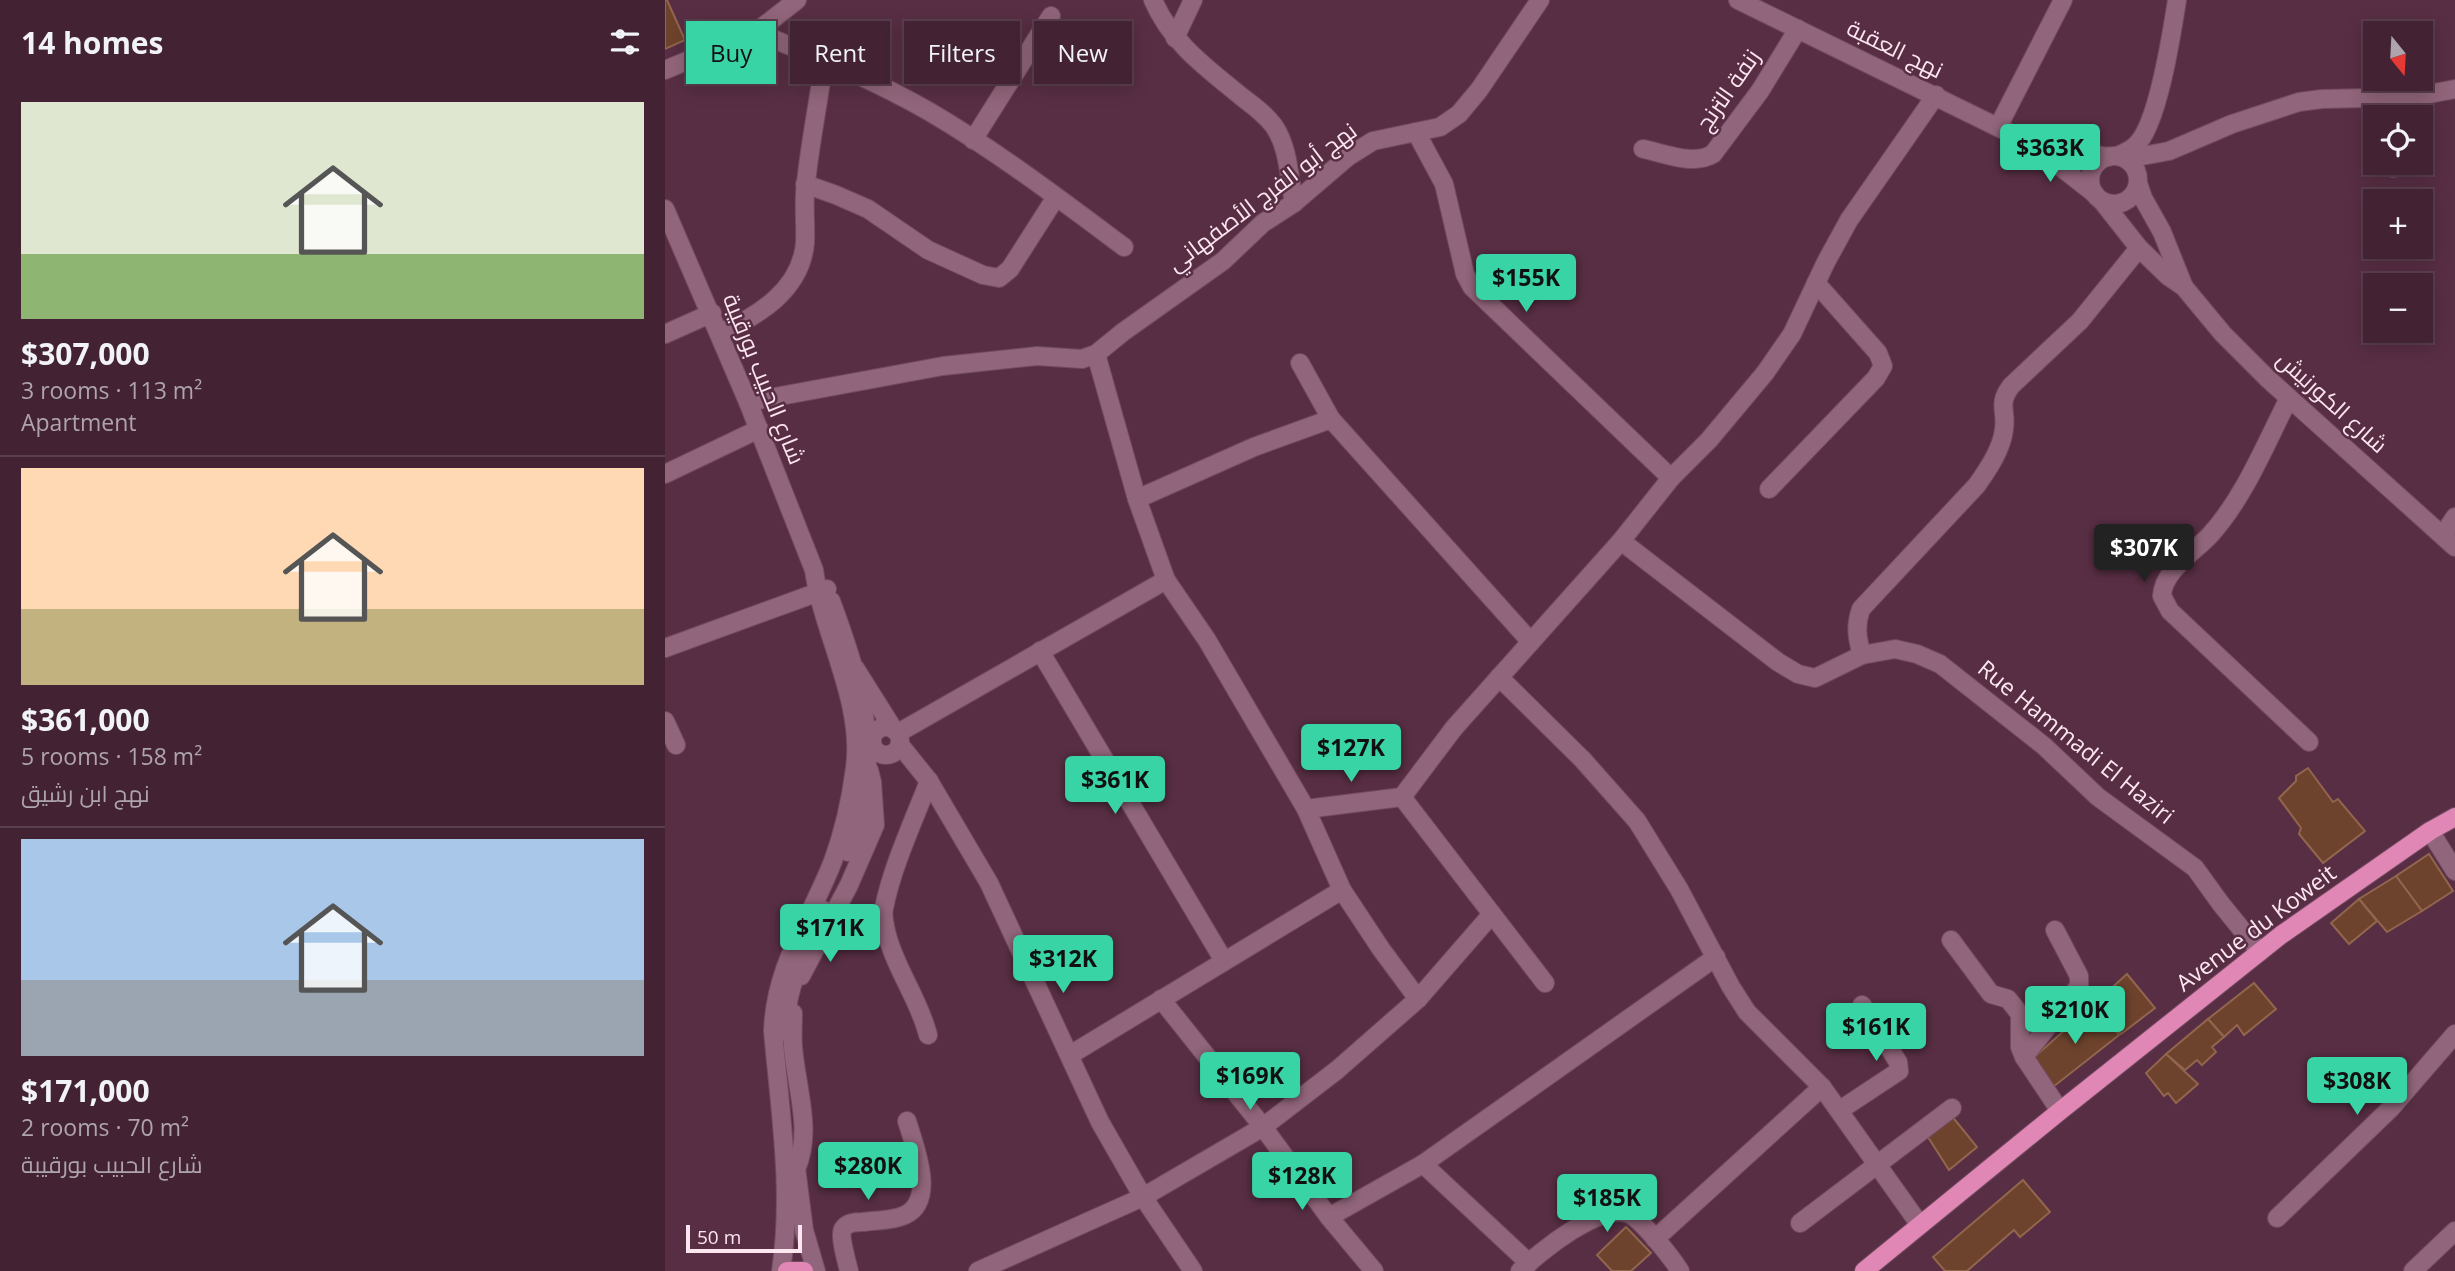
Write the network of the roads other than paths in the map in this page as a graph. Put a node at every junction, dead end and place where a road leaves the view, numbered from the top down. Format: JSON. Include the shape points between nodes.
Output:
{"nodes":[{"id":1,"x":797,"y":0,"type":"edge"},
{"id":2,"x":1153,"y":0,"type":"edge"},
{"id":3,"x":1193,"y":0,"type":"edge"},
{"id":4,"x":1540,"y":0,"type":"edge"},
{"id":5,"x":1738,"y":0,"type":"edge"},
{"id":6,"x":2063,"y":0,"type":"edge"},
{"id":7,"x":2177,"y":0,"type":"edge"},
{"id":8,"x":1051,"y":16,"type":"dead end"},
{"id":9,"x":770,"y":21,"type":"edge"},
{"id":10,"x":1798,"y":29,"type":"junction"},
{"id":11,"x":1175,"y":38,"type":"junction"},
{"id":12,"x":686,"y":61,"type":"edge"},
{"id":13,"x":665,"y":70,"type":"edge"},
{"id":14,"x":820,"y":84,"type":"edge"},
{"id":15,"x":874,"y":84,"type":"edge"},
{"id":16,"x":2455,"y":89,"type":"edge"},
{"id":17,"x":1936,"y":96,"type":"junction"},
{"id":18,"x":2413,"y":97,"type":"junction"},
{"id":19,"x":2412,"y":105,"type":"edge"},
{"id":20,"x":1998,"y":127,"type":"junction"},
{"id":21,"x":1416,"y":132,"type":"junction"},
{"id":22,"x":973,"y":140,"type":"junction"},
{"id":23,"x":2030,"y":143,"type":"junction"},
{"id":24,"x":1643,"y":149,"type":"dead end"},
{"id":25,"x":2169,"y":151,"type":"junction"},
{"id":26,"x":2117,"y":157,"type":"junction"},
{"id":27,"x":2138,"y":180,"type":"junction"},
{"id":28,"x":805,"y":184,"type":"junction"},
{"id":29,"x":1056,"y":197,"type":"junction"},
{"id":30,"x":2098,"y":198,"type":"junction"},
{"id":31,"x":1294,"y":203,"type":"junction"},
{"id":32,"x":665,"y":209,"type":"edge"},
{"id":33,"x":1123,"y":247,"type":"dead end"},
{"id":34,"x":2139,"y":248,"type":"junction"},
{"id":35,"x":1816,"y":283,"type":"junction"},
{"id":36,"x":2184,"y":287,"type":"junction"},
{"id":37,"x":712,"y":313,"type":"junction"},
{"id":38,"x":720,"y":333,"type":"junction"},
{"id":39,"x":665,"y":334,"type":"edge"},
{"id":40,"x":1096,"y":354,"type":"junction"},
{"id":41,"x":1300,"y":363,"type":"dead end"},
{"id":42,"x":2289,"y":398,"type":"junction"},
{"id":43,"x":748,"y":402,"type":"junction"},
{"id":44,"x":1331,"y":419,"type":"junction"},
{"id":45,"x":759,"y":429,"type":"junction"},
{"id":46,"x":665,"y":474,"type":"edge"},
{"id":47,"x":1671,"y":478,"type":"junction"},
{"id":48,"x":1769,"y":489,"type":"dead end"},
{"id":49,"x":1137,"y":499,"type":"junction"},
{"id":50,"x":2455,"y":517,"type":"edge"},
{"id":51,"x":1621,"y":541,"type":"junction"},
{"id":52,"x":2449,"y":541,"type":"edge"},
{"id":53,"x":1166,"y":580,"type":"junction"},
{"id":54,"x":822,"y":591,"type":"junction"},
{"id":55,"x":1531,"y":642,"type":"junction"},
{"id":56,"x":665,"y":648,"type":"edge"},
{"id":57,"x":1040,"y":651,"type":"junction"},
{"id":58,"x":1862,"y":655,"type":"junction"},
{"id":59,"x":855,"y":668,"type":"junction"},
{"id":60,"x":1499,"y":677,"type":"junction"},
{"id":61,"x":665,"y":721,"type":"edge"},
{"id":62,"x":897,"y":736,"type":"junction"},
{"id":63,"x":2309,"y":741,"type":"dead end"},
{"id":64,"x":676,"y":745,"type":"dead end"},
{"id":65,"x":865,"y":748,"type":"junction"},
{"id":66,"x":929,"y":781,"type":"junction"},
{"id":67,"x":1402,"y":797,"type":"junction"},
{"id":68,"x":1306,"y":809,"type":"junction"},
{"id":69,"x":2455,"y":817,"type":"edge"},
{"id":70,"x":2430,"y":831,"type":"junction"},
{"id":71,"x":2455,"y":871,"type":"edge"},
{"id":72,"x":1342,"y":890,"type":"junction"},
{"id":73,"x":1492,"y":915,"type":"junction"},
{"id":74,"x":2055,"y":930,"type":"dead end"},
{"id":75,"x":1951,"y":940,"type":"dead end"},
{"id":76,"x":2260,"y":952,"type":"junction"},
{"id":77,"x":1716,"y":957,"type":"junction"},
{"id":78,"x":1224,"y":961,"type":"junction"},
{"id":79,"x":1545,"y":983,"type":"dead end"},
{"id":80,"x":1161,"y":999,"type":"junction"},
{"id":81,"x":1418,"y":999,"type":"junction"},
{"id":82,"x":1862,"y":1005,"type":"dead end"},
{"id":83,"x":783,"y":1031,"type":"junction"},
{"id":84,"x":2455,"y":1034,"type":"edge"},
{"id":85,"x":927,"y":1035,"type":"dead end"},
{"id":86,"x":1070,"y":1055,"type":"junction"},
{"id":87,"x":2024,"y":1057,"type":"junction"},
{"id":88,"x":1822,"y":1087,"type":"junction"},
{"id":89,"x":1952,"y":1108,"type":"dead end"},
{"id":90,"x":1839,"y":1110,"type":"junction"},
{"id":91,"x":2060,"y":1111,"type":"junction"},
{"id":92,"x":907,"y":1121,"type":"dead end"},
{"id":93,"x":1263,"y":1127,"type":"junction"},
{"id":94,"x":1423,"y":1164,"type":"junction"},
{"id":95,"x":1876,"y":1164,"type":"junction"},
{"id":96,"x":1143,"y":1197,"type":"junction"},
{"id":97,"x":1329,"y":1217,"type":"junction"},
{"id":98,"x":2277,"y":1217,"type":"dead end"},
{"id":99,"x":1800,"y":1223,"type":"dead end"},
{"id":100,"x":1920,"y":1225,"type":"junction"},
{"id":101,"x":2455,"y":1231,"type":"edge"},
{"id":102,"x":1655,"y":1239,"type":"junction"},
{"id":103,"x":1525,"y":1267,"type":"edge"},
{"id":104,"x":781,"y":1271,"type":"edge"},
{"id":105,"x":787,"y":1271,"type":"edge"},
{"id":106,"x":804,"y":1271,"type":"edge"},
{"id":107,"x":816,"y":1271,"type":"edge"},
{"id":108,"x":849,"y":1271,"type":"edge"},
{"id":109,"x":978,"y":1271,"type":"edge"},
{"id":110,"x":1193,"y":1271,"type":"edge"},
{"id":111,"x":1374,"y":1271,"type":"edge"},
{"id":112,"x":1680,"y":1271,"type":"edge"},
{"id":113,"x":1864,"y":1271,"type":"edge"},
{"id":114,"x":2413,"y":1271,"type":"edge"}],
"edges":[{"from":1,"to":9,"type":"street"},
{"from":2,"to":11,"type":"street"},
{"from":3,"to":11,"type":"street"},
{"from":4,"to":21,"type":"street","name":"نهج أبو الفرج الأصفهاني","via":[[1459,114],[1440,127]]},
{"from":5,"to":10,"type":"street","name":"نهج العقبة"},
{"from":6,"to":20,"type":"street"},
{"from":7,"to":26,"type":"street","via":[[2146,131],[2136,145]]},
{"from":8,"to":22,"type":"street"},
{"from":10,"to":17,"type":"street","name":"نهج العقبة"},
{"from":10,"to":24,"type":"street","name":"زنفة الترنج","via":[[1760,91],[1713,153],[1690,159]]},
{"from":11,"to":31,"type":"street","via":[[1275,128],[1287,156]]},
{"from":12,"to":13,"type":"street"},
{"from":14,"to":28,"type":"street"},
{"from":15,"to":22,"type":"street"},
{"from":16,"to":18,"type":"street"},
{"from":17,"to":20,"type":"street","name":"نهج العقبة"},
{"from":17,"to":35,"type":"street","via":[[1849,220]]},
{"from":18,"to":19,"type":"street"},
{"from":18,"to":25,"type":"street","via":[[2299,102]]},
{"from":20,"to":23,"type":"street","name":"نهج العقبة"},
{"from":21,"to":31,"type":"street","name":"نهج أبو الفرج الأصفهاني","via":[[1373,141]]},
{"from":21,"to":47,"type":"street","via":[[1444,184],[1472,287]]},
{"from":22,"to":29,"type":"street"},
{"from":23,"to":26,"type":"street"},
{"from":23,"to":30,"type":"street"},
{"from":25,"to":26,"type":"street"},
{"from":25,"to":27,"type":"street"},
{"from":26,"to":27,"type":"street","via":[[2132,164]]},
{"from":26,"to":30,"type":"street","via":[[2099,161],[2093,168],[2091,186]]},
{"from":27,"to":30,"type":"street","via":[[2133,195],[2122,203]]},
{"from":27,"to":36,"type":"street"},
{"from":28,"to":29,"type":"street","via":[[868,209],[928,250],[993,278],[1010,269]]},
{"from":28,"to":38,"type":"street","via":[[805,245],[795,275],[751,319]]},
{"from":29,"to":33,"type":"street"},
{"from":30,"to":34,"type":"street"},
{"from":31,"to":40,"type":"street","name":"نهج أبو الفرج الأصفهاني"},
{"from":32,"to":37,"type":"street","name":"شارع الحبيب بورقيبة"},
{"from":34,"to":36,"type":"street"},
{"from":34,"to":58,"type":"street","via":[[2080,321],[2004,396],[2004,430],[1977,485],[1861,609],[1856,634]]},
{"from":35,"to":47,"type":"street","via":[[1792,334],[1765,373]]},
{"from":35,"to":48,"type":"street","via":[[1878,353],[1883,366]]},
{"from":36,"to":42,"type":"street","name":"شارع الكورنيش","via":[[2223,334]]},
{"from":37,"to":38,"type":"street","name":"شارع الحبيب بورقيبة"},
{"from":37,"to":39,"type":"street"},
{"from":38,"to":43,"type":"street","name":"شارع الحبيب بورقيبة"},
{"from":40,"to":43,"type":"street","via":[[1082,359],[1037,356],[943,366]]},
{"from":40,"to":49,"type":"street"},
{"from":41,"to":44,"type":"street"},
{"from":42,"to":52,"type":"street","name":"شارع الكورنيش"},
{"from":42,"to":63,"type":"street","via":[[2220,524],[2165,582],[2162,596],[2170,611]]},
{"from":43,"to":45,"type":"street","name":"شارع الحبيب بورقيبة"},
{"from":44,"to":49,"type":"street"},
{"from":44,"to":55,"type":"street"},
{"from":45,"to":46,"type":"street"},
{"from":45,"to":54,"type":"street","name":"شارع الحبيب بورقيبة"},
{"from":47,"to":51,"type":"street"},
{"from":49,"to":53,"type":"street"},
{"from":50,"to":52,"type":"street"},
{"from":51,"to":55,"type":"street"},
{"from":51,"to":58,"type":"street","name":"Rue Hammadi El Haziri","via":[[1798,674],[1807,678],[1824,675]]},
{"from":53,"to":57,"type":"street"},
{"from":53,"to":68,"type":"street","via":[[1207,640]]},
{"from":54,"to":56,"type":"street"},
{"from":54,"to":59,"type":"street","name":"شارع الحبيب بورقيبة"},
{"from":54,"to":65,"type":"street","name":"شارع الحبيب بورقيبة"},
{"from":55,"to":60,"type":"street"},
{"from":57,"to":62,"type":"street"},
{"from":57,"to":78,"type":"street"},
{"from":58,"to":76,"type":"street","name":"Rue Hammadi El Haziri","via":[[1895,649],[1940,664],[2044,746],[2098,797],[2195,868]]},
{"from":59,"to":62,"type":"street","name":"شارع الحبيب بورقيبة"},
{"from":59,"to":65,"type":"street","name":"شارع الحبيب بورقيبة","via":[[866,716]]},
{"from":60,"to":67,"type":"street"},
{"from":60,"to":77,"type":"street","via":[[1637,821]]},
{"from":61,"to":64,"type":"street"},
{"from":62,"to":65,"type":"street","via":[[893,754],[888,756]]},
{"from":62,"to":66,"type":"street","name":"شارع الحبيب بورقيبة"},
{"from":65,"to":83,"type":"street","name":"شارع الحبيب بورقيبة","via":[[860,811],[843,866],[791,986]]},
{"from":66,"to":85,"type":"street","via":[[883,911],[894,957],[923,1015]]},
{"from":66,"to":86,"type":"street","name":"شارع الحبيب بورقيبة","via":[[989,883]]},
{"from":67,"to":68,"type":"street"},
{"from":67,"to":73,"type":"street"},
{"from":68,"to":72,"type":"street"},
{"from":69,"to":70,"type":"main road","name":"Avenue du Koweit"},
{"from":70,"to":71,"type":"street"},
{"from":70,"to":76,"type":"main road","name":"Avenue du Koweit"},
{"from":72,"to":78,"type":"street"},
{"from":72,"to":81,"type":"street"},
{"from":73,"to":79,"type":"street"},
{"from":73,"to":81,"type":"street"},
{"from":74,"to":87,"type":"street","via":[[2079,976],[2079,985]]},
{"from":75,"to":87,"type":"street","via":[[1991,994],[2008,999],[2020,1014]]},
{"from":76,"to":91,"type":"main road","name":"Avenue du Koweit"},
{"from":77,"to":88,"type":"street","via":[[1747,1012]]},
{"from":77,"to":94,"type":"street"},
{"from":78,"to":80,"type":"street"},
{"from":80,"to":86,"type":"street"},
{"from":80,"to":93,"type":"street"},
{"from":81,"to":93,"type":"street"},
{"from":82,"to":90,"type":"street","via":[[1898,1062],[1899,1071]]},
{"from":83,"to":104,"type":"street","name":"شارع الحبيب بورقيبة","via":[[787,1197]]},
{"from":83,"to":107,"type":"street","name":"شارع الحبيب بورقيبة","via":[[804,1230]]},
{"from":84,"to":98,"type":"street","via":[[2391,1108]]},
{"from":86,"to":96,"type":"street","name":"شارع الحبيب بورقيبة","via":[[1100,1122]]},
{"from":87,"to":91,"type":"street"},
{"from":88,"to":90,"type":"street"},
{"from":88,"to":102,"type":"street"},
{"from":89,"to":95,"type":"street"},
{"from":90,"to":95,"type":"street"},
{"from":91,"to":100,"type":"main road","name":"Avenue du Koweit"},
{"from":92,"to":108,"type":"street","via":[[921,1173],[920,1198],[908,1214],[896,1219],[850,1223],[843,1229]]},
{"from":93,"to":96,"type":"street"},
{"from":93,"to":97,"type":"street"},
{"from":94,"to":97,"type":"street"},
{"from":94,"to":103,"type":"street"},
{"from":95,"to":99,"type":"street"},
{"from":95,"to":100,"type":"street"},
{"from":96,"to":109,"type":"street"},
{"from":96,"to":110,"type":"street","name":"شارع الحبيب بورقيبة"},
{"from":97,"to":111,"type":"street"},
{"from":100,"to":113,"type":"main road","name":"Avenue du Koweit"},
{"from":101,"to":114,"type":"street"},
{"from":102,"to":103,"type":"street","via":[[1629,1214],[1607,1214],[1573,1231]]},
{"from":102,"to":112,"type":"street"},
{"from":105,"to":106,"type":"main road"}]}
